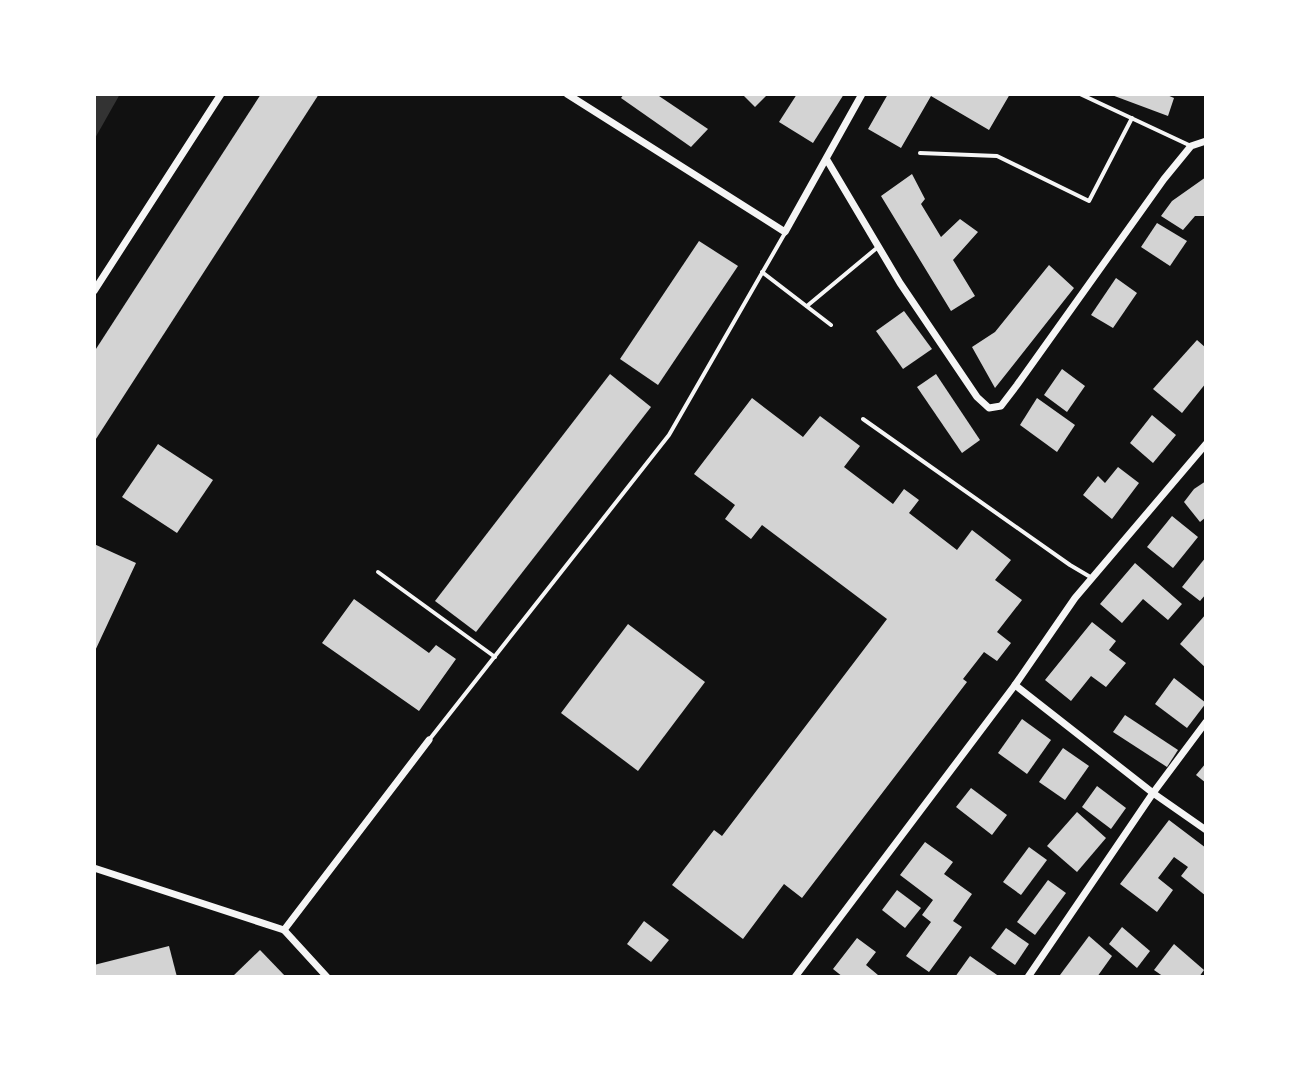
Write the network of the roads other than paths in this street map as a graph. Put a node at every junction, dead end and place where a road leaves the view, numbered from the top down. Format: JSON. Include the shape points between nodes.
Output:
{"nodes":[{"id":1,"x":221,"y":94,"type":"edge"},
{"id":2,"x":567,"y":94,"type":"edge"},
{"id":3,"x":862,"y":94,"type":"edge"},
{"id":4,"x":1080,"y":94,"type":"edge"},
{"id":5,"x":1132,"y":118,"type":"junction"},
{"id":6,"x":1206,"y":141,"type":"edge"},
{"id":7,"x":1191,"y":146,"type":"junction"},
{"id":8,"x":920,"y":153,"type":"dead end"},
{"id":9,"x":827,"y":160,"type":"junction"},
{"id":10,"x":785,"y":232,"type":"junction"},
{"id":11,"x":878,"y":247,"type":"junction"},
{"id":12,"x":762,"y":272,"type":"junction"},
{"id":13,"x":94,"y":291,"type":"edge"},
{"id":14,"x":807,"y":306,"type":"junction"},
{"id":15,"x":831,"y":325,"type":"dead end"},
{"id":16,"x":863,"y":419,"type":"dead end"},
{"id":17,"x":1206,"y":444,"type":"edge"},
{"id":18,"x":378,"y":572,"type":"dead end"},
{"id":19,"x":1092,"y":578,"type":"junction"},
{"id":20,"x":495,"y":657,"type":"junction"},
{"id":21,"x":1015,"y":685,"type":"junction"},
{"id":22,"x":1206,"y":722,"type":"edge"},
{"id":23,"x":429,"y":740,"type":"joint"},
{"id":24,"x":1153,"y":793,"type":"junction"},
{"id":25,"x":1206,"y":830,"type":"edge"},
{"id":26,"x":94,"y":868,"type":"edge"},
{"id":27,"x":284,"y":930,"type":"junction"},
{"id":28,"x":797,"y":974,"type":"edge"},
{"id":29,"x":327,"y":977,"type":"edge"},
{"id":30,"x":809,"y":977,"type":"edge"},
{"id":31,"x":1028,"y":977,"type":"edge"}],
"edges":[{"from":1,"to":13,"type":"street"},
{"from":2,"to":10,"type":"street"},
{"from":3,"to":9,"type":"street"},
{"from":4,"to":5,"type":"lane"},
{"from":5,"to":7,"type":"lane"},
{"from":5,"to":8,"type":"lane","via":[[1089,201],[997,156]]},
{"from":6,"to":7,"type":"street"},
{"from":7,"to":11,"type":"street","via":[[1001,406],[989,408],[977,397]]},
{"from":9,"to":10,"type":"street"},
{"from":9,"to":11,"type":"street"},
{"from":10,"to":12,"type":"lane"},
{"from":11,"to":14,"type":"lane"},
{"from":12,"to":14,"type":"lane"},
{"from":12,"to":20,"type":"lane","via":[[669,435]]},
{"from":14,"to":15,"type":"lane"},
{"from":16,"to":19,"type":"lane"},
{"from":17,"to":19,"type":"street"},
{"from":18,"to":20,"type":"lane"},
{"from":19,"to":21,"type":"street"},
{"from":20,"to":23,"type":"lane"},
{"from":21,"to":24,"type":"street"},
{"from":21,"to":28,"type":"street"},
{"from":22,"to":24,"type":"street"},
{"from":23,"to":27,"type":"street"},
{"from":24,"to":25,"type":"street"},
{"from":24,"to":31,"type":"street"},
{"from":26,"to":27,"type":"street"},
{"from":27,"to":29,"type":"street"},
{"from":28,"to":30,"type":"street"}]}
